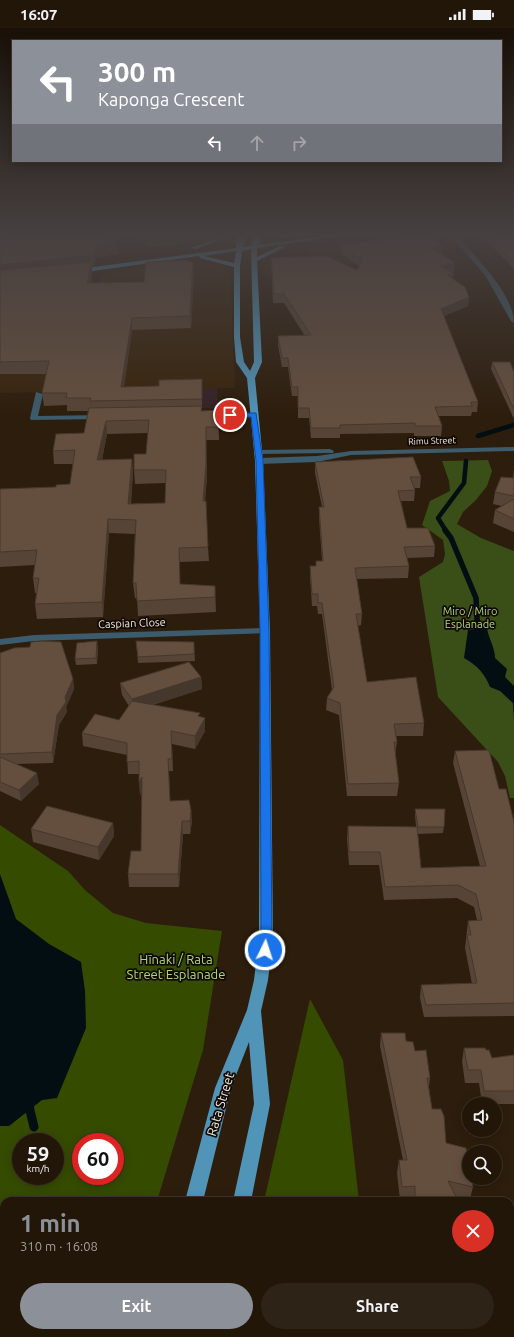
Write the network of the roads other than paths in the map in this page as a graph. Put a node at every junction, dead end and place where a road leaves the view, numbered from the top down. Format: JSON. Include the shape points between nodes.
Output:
{"nodes":[{"id":1,"x":237,"y":295,"type":"edge"},
{"id":2,"x":256,"y":295,"type":"edge"},
{"id":3,"x":501,"y":295,"type":"edge"},
{"id":4,"x":514,"y":321,"type":"edge"},
{"id":5,"x":251,"y":378,"type":"junction"},
{"id":6,"x":39,"y":394,"type":"dead end"},
{"id":7,"x":254,"y":415,"type":"junction"},
{"id":8,"x":192,"y":416,"type":"edge"},
{"id":9,"x":113,"y":417,"type":"edge"},
{"id":10,"x":514,"y":449,"type":"edge"},
{"id":11,"x":259,"y":457,"type":"junction"},
{"id":12,"x":265,"y":631,"type":"junction"},
{"id":13,"x":0,"y":642,"type":"edge"},
{"id":14,"x":254,"y":1010,"type":"junction"},
{"id":15,"x":195,"y":1197,"type":"edge"},
{"id":16,"x":243,"y":1197,"type":"edge"}],
"edges":[{"from":1,"to":5,"type":"main road","name":"Rata Street","via":[[240,362]]},
{"from":2,"to":5,"type":"main road","name":"Rata Street","via":[[258,362]]},
{"from":3,"to":4,"type":"street"},
{"from":5,"to":7,"type":"main road","name":"Rata Street"},
{"from":6,"to":9,"type":"street","via":[[34,418]]},
{"from":7,"to":8,"type":"street"},
{"from":7,"to":11,"type":"main road","name":"Rata Street"},
{"from":10,"to":11,"type":"street","name":"Rimu Street","via":[[351,453],[317,459]]},
{"from":11,"to":12,"type":"main road","name":"Rata Street"},
{"from":12,"to":13,"type":"street","name":"Caspian Close","via":[[34,638]]},
{"from":12,"to":14,"type":"main road","name":"Rata Street","via":[[266,938]]},
{"from":14,"to":15,"type":"main road","name":"Rata Street","via":[[223,1088]]},
{"from":14,"to":16,"type":"main road","name":"Rata Street","via":[[262,1104]]}]}
